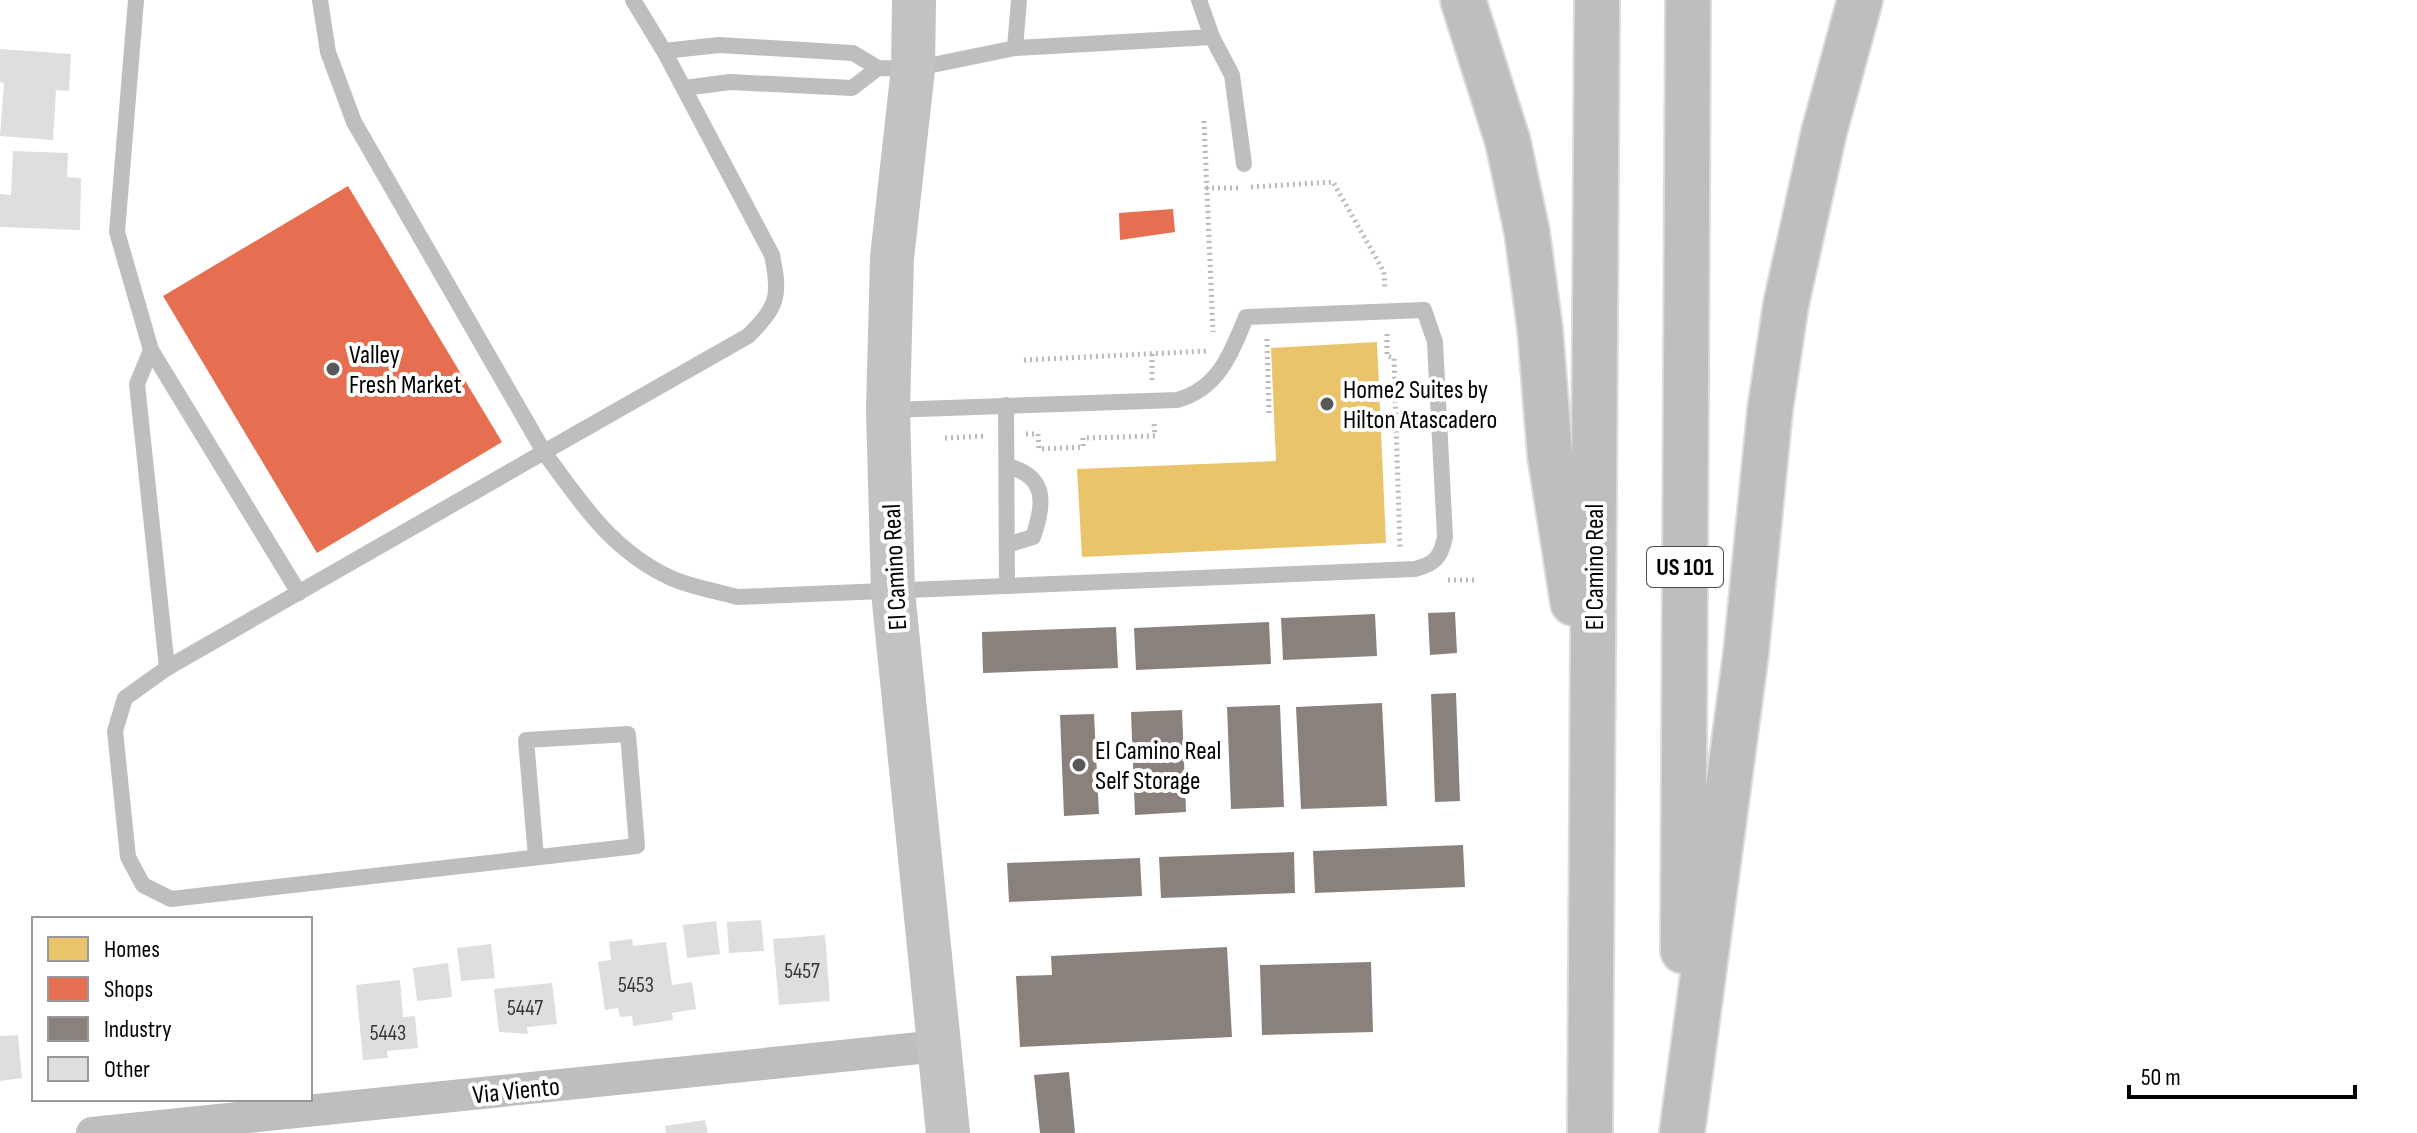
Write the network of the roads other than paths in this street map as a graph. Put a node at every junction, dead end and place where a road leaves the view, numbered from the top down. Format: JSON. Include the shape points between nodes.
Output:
{"nodes":[{"id":1,"x":136,"y":0,"type":"edge"},
{"id":2,"x":320,"y":0,"type":"edge"},
{"id":3,"x":633,"y":0,"type":"edge"},
{"id":4,"x":914,"y":0,"type":"edge"},
{"id":5,"x":1019,"y":0,"type":"edge"},
{"id":6,"x":1199,"y":0,"type":"edge"},
{"id":7,"x":1463,"y":0,"type":"edge"},
{"id":8,"x":1597,"y":0,"type":"edge"},
{"id":9,"x":1688,"y":0,"type":"edge"},
{"id":10,"x":1860,"y":0,"type":"edge"},
{"id":11,"x":1212,"y":37,"type":"junction"},
{"id":12,"x":1015,"y":48,"type":"junction"},
{"id":13,"x":664,"y":51,"type":"junction"},
{"id":14,"x":895,"y":68,"type":"junction"},
{"id":15,"x":684,"y":88,"type":"junction"},
{"id":16,"x":1244,"y":164,"type":"dead end"},
{"id":17,"x":151,"y":350,"type":"junction"},
{"id":18,"x":1006,"y":405,"type":"junction"},
{"id":19,"x":888,"y":410,"type":"junction"},
{"id":20,"x":544,"y":452,"type":"junction"},
{"id":21,"x":1007,"y":466,"type":"junction"},
{"id":22,"x":1007,"y":545,"type":"junction"},
{"id":23,"x":1007,"y":586,"type":"junction"},
{"id":24,"x":893,"y":592,"type":"junction"},
{"id":25,"x":299,"y":593,"type":"junction"},
{"id":26,"x":167,"y":668,"type":"junction"},
{"id":27,"x":1593,"y":740,"type":"junction"},
{"id":28,"x":536,"y":857,"type":"junction"},
{"id":29,"x":939,"y":1046,"type":"junction"},
{"id":30,"x":92,"y":1133,"type":"edge"},
{"id":31,"x":948,"y":1133,"type":"edge"},
{"id":32,"x":1590,"y":1133,"type":"edge"},
{"id":33,"x":1682,"y":1133,"type":"edge"}],
"edges":[{"from":1,"to":17,"type":"lane","via":[[117,232]]},
{"from":2,"to":20,"type":"lane","via":[[328,52],[354,122]]},
{"from":3,"to":13,"type":"lane"},
{"from":4,"to":14,"type":"main road","name":"El Camino Real"},
{"from":5,"to":12,"type":"lane"},
{"from":6,"to":11,"type":"lane"},
{"from":7,"to":27,"type":"highway","via":[[1508,142],[1527,232],[1550,455]]},
{"from":8,"to":27,"type":"highway","name":"El Camino Real"},
{"from":9,"to":33,"type":"highway","number":"US 101"},
{"from":10,"to":33,"type":"highway","via":[[1786,304]]},
{"from":11,"to":12,"type":"lane"},
{"from":11,"to":16,"type":"lane","via":[[1232,75]]},
{"from":12,"to":14,"type":"lane"},
{"from":13,"to":14,"type":"lane","via":[[719,45],[853,53]]},
{"from":13,"to":15,"type":"lane"},
{"from":14,"to":15,"type":"lane","via":[[852,88],[730,82]]},
{"from":14,"to":19,"type":"main road","name":"El Camino Real"},
{"from":15,"to":20,"type":"lane","via":[[772,255],[779,285],[772,312],[748,336]]},
{"from":17,"to":25,"type":"lane"},
{"from":17,"to":26,"type":"lane","via":[[137,384]]},
{"from":18,"to":19,"type":"lane"},
{"from":18,"to":21,"type":"lane"},
{"from":18,"to":23,"type":"lane","via":[[1177,400],[1197,395],[1220,373],[1246,317],[1424,310],[1435,342],[1445,537],[1432,565],[1401,569]]},
{"from":19,"to":24,"type":"main road","name":"El Camino Real"},
{"from":20,"to":24,"type":"lane","via":[[595,523],[625,553],[673,579],[737,597]]},
{"from":20,"to":25,"type":"lane"},
{"from":21,"to":22,"type":"lane"},
{"from":21,"to":22,"type":"lane","via":[[1027,471],[1039,486],[1040,516],[1033,537]]},
{"from":22,"to":23,"type":"lane"},
{"from":23,"to":24,"type":"lane"},
{"from":24,"to":29,"type":"main road","name":"El Camino Real"},
{"from":25,"to":26,"type":"lane"},
{"from":26,"to":28,"type":"lane","via":[[125,698],[115,731],[128,857],[143,885],[171,899]]},
{"from":27,"to":32,"type":"highway","name":"El Camino Real"},
{"from":28,"to":28,"type":"lane","via":[[637,846],[628,734],[526,740]]},
{"from":29,"to":30,"type":"street","name":"Via Viento"},
{"from":29,"to":31,"type":"main road","name":"El Camino Real"}]}
